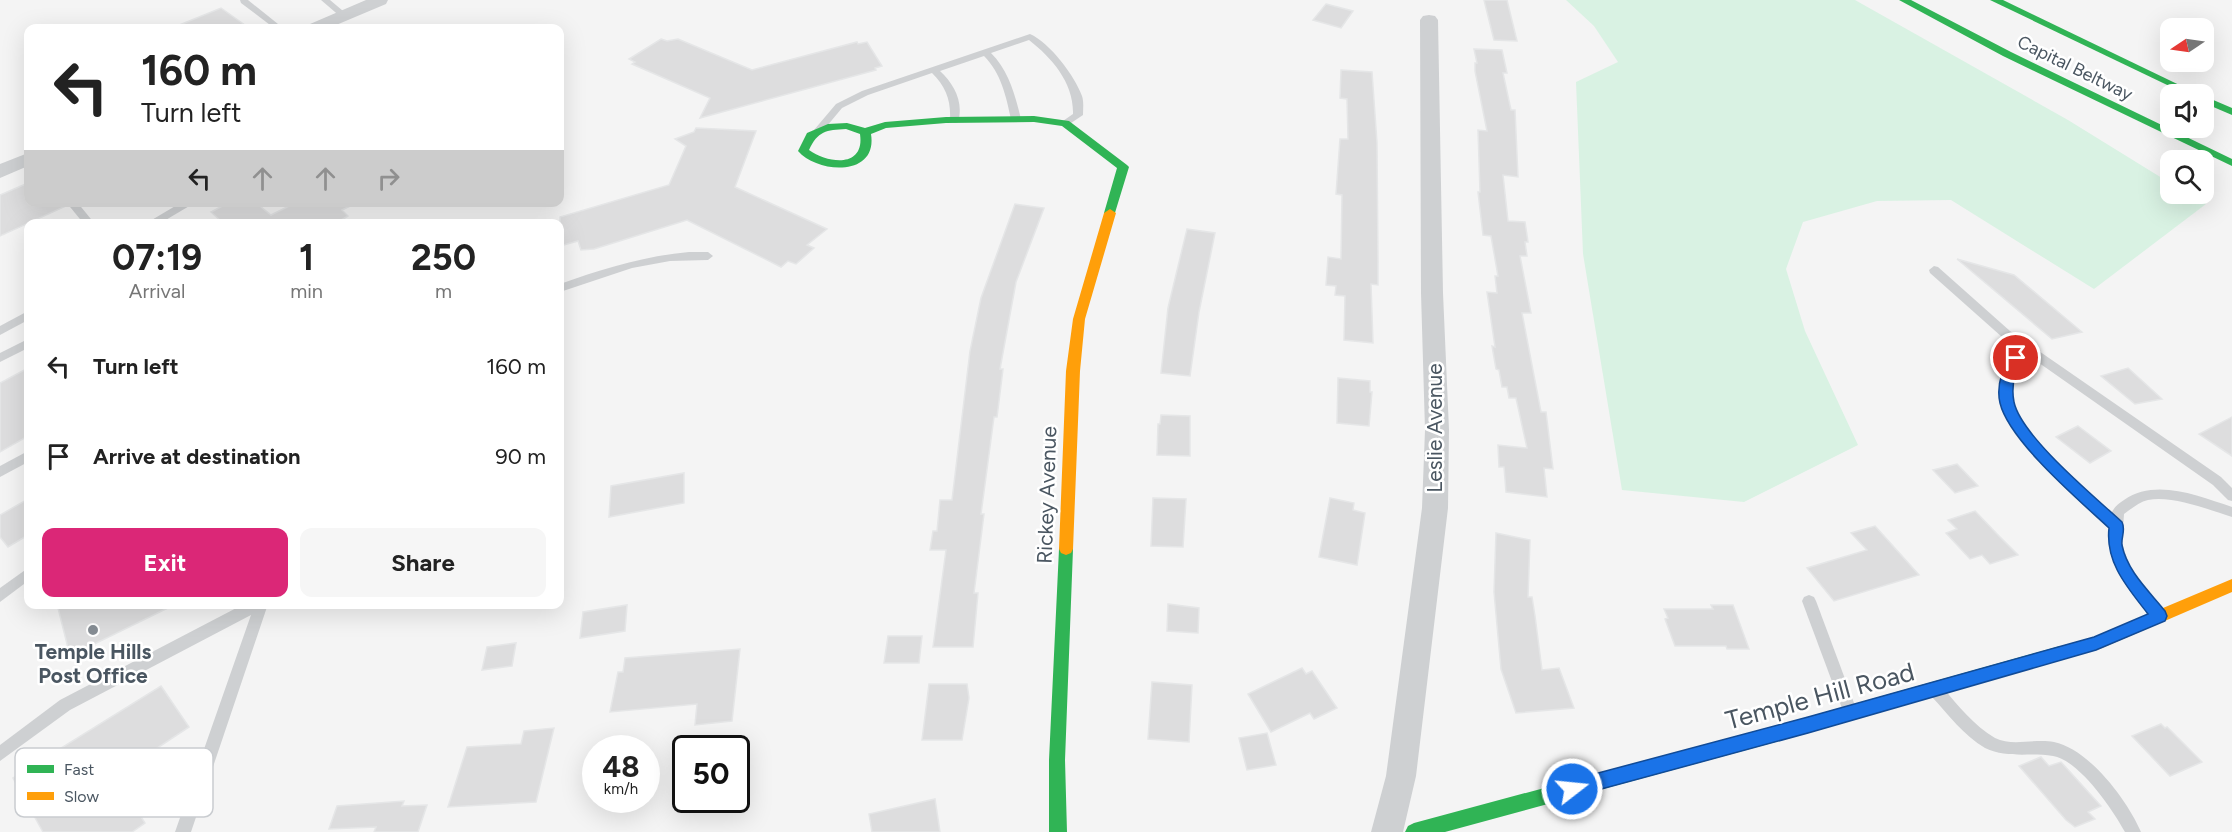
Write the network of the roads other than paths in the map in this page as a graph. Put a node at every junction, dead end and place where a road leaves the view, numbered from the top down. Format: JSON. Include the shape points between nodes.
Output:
{"nodes":[{"id":1,"x":325,"y":0,"type":"edge"},
{"id":2,"x":380,"y":0,"type":"edge"},
{"id":3,"x":1904,"y":0,"type":"edge"},
{"id":4,"x":1995,"y":0,"type":"edge"},
{"id":5,"x":244,"y":2,"type":"dead end"},
{"id":6,"x":345,"y":16,"type":"junction"},
{"id":7,"x":1429,"y":20,"type":"dead end"},
{"id":8,"x":274,"y":24,"type":"edge"},
{"id":9,"x":326,"y":24,"type":"edge"},
{"id":10,"x":985,"y":52,"type":"junction"},
{"id":11,"x":933,"y":69,"type":"junction"},
{"id":12,"x":2172,"y":84,"type":"edge"},
{"id":13,"x":2214,"y":104,"type":"edge"},
{"id":14,"x":2232,"y":112,"type":"edge"},
{"id":15,"x":1016,"y":119,"type":"junction"},
{"id":16,"x":956,"y":120,"type":"junction"},
{"id":17,"x":1065,"y":123,"type":"junction"},
{"id":18,"x":819,"y":130,"type":"junction"},
{"id":19,"x":865,"y":132,"type":"junction"},
{"id":20,"x":24,"y":161,"type":"edge"},
{"id":21,"x":2232,"y":164,"type":"edge"},
{"id":22,"x":0,"y":171,"type":"edge"},
{"id":23,"x":75,"y":207,"type":"edge"},
{"id":24,"x":182,"y":207,"type":"edge"},
{"id":25,"x":86,"y":219,"type":"edge"},
{"id":26,"x":159,"y":219,"type":"edge"},
{"id":27,"x":708,"y":256,"type":"dead end"},
{"id":28,"x":1934,"y":270,"type":"dead end"},
{"id":29,"x":564,"y":287,"type":"edge"},
{"id":30,"x":24,"y":317,"type":"edge"},
{"id":31,"x":0,"y":331,"type":"edge"},
{"id":32,"x":24,"y":345,"type":"edge"},
{"id":33,"x":2023,"y":346,"type":"junction"},
{"id":34,"x":0,"y":358,"type":"edge"},
{"id":35,"x":24,"y":458,"type":"edge"},
{"id":36,"x":0,"y":472,"type":"edge"},
{"id":37,"x":2232,"y":496,"type":"edge"},
{"id":38,"x":2232,"y":512,"type":"edge"},
{"id":39,"x":2117,"y":526,"type":"junction"},
{"id":40,"x":24,"y":577,"type":"edge"},
{"id":41,"x":2232,"y":585,"type":"edge"},
{"id":42,"x":0,"y":596,"type":"edge"},
{"id":43,"x":1809,"y":601,"type":"dead end"},
{"id":44,"x":249,"y":609,"type":"edge"},
{"id":45,"x":257,"y":609,"type":"edge"},
{"id":46,"x":2160,"y":616,"type":"junction"},
{"id":47,"x":1934,"y":689,"type":"junction"},
{"id":48,"x":1851,"y":712,"type":"junction"},
{"id":49,"x":211,"y":748,"type":"edge"},
{"id":50,"x":0,"y":754,"type":"edge"},
{"id":51,"x":188,"y":817,"type":"edge"},
{"id":52,"x":183,"y":832,"type":"edge"},
{"id":53,"x":1058,"y":832,"type":"edge"},
{"id":54,"x":1387,"y":832,"type":"edge"},
{"id":55,"x":1414,"y":832,"type":"edge"},
{"id":56,"x":2133,"y":832,"type":"edge"}],
"edges":[{"from":1,"to":6,"type":"lane"},
{"from":2,"to":6,"type":"street"},
{"from":3,"to":21,"type":"main road","name":"Capital Beltway"},
{"from":4,"to":12,"type":"main road","name":"Capital Beltway"},
{"from":5,"to":8,"type":"lane"},
{"from":6,"to":9,"type":"street"},
{"from":7,"to":54,"type":"street","name":"Leslie Avenue","via":[[1435,508],[1401,776]]},
{"from":10,"to":11,"type":"lane"},
{"from":10,"to":15,"type":"lane","via":[[1008,82]]},
{"from":10,"to":17,"type":"lane","via":[[1030,37],[1042,45],[1077,96],[1078,114]]},
{"from":11,"to":16,"type":"lane","via":[[951,86]]},
{"from":11,"to":18,"type":"lane","via":[[839,106]]},
{"from":13,"to":14,"type":"main road"},
{"from":15,"to":16,"type":"main road"},
{"from":15,"to":17,"type":"main road"},
{"from":16,"to":19,"type":"main road","via":[[885,125]]},
{"from":17,"to":53,"type":"main road","name":"Rickey Avenue","via":[[1123,167],[1079,319],[1073,371],[1057,760]]},
{"from":18,"to":19,"type":"main road","via":[[844,125]]},
{"from":18,"to":19,"type":"main road","via":[[809,136],[802,151],[807,158],[828,166],[848,163],[863,154],[869,147]]},
{"from":20,"to":22,"type":"street"},
{"from":23,"to":25,"type":"lane"},
{"from":24,"to":26,"type":"lane"},
{"from":27,"to":29,"type":"lane","via":[[684,255],[637,262]]},
{"from":28,"to":33,"type":"lane"},
{"from":30,"to":31,"type":"lane"},
{"from":32,"to":34,"type":"lane"},
{"from":33,"to":37,"type":"lane","via":[[2217,481]]},
{"from":33,"to":39,"type":"lane","via":[[2008,371],[2007,403],[2023,433]]},
{"from":35,"to":36,"type":"lane"},
{"from":38,"to":39,"type":"lane","via":[[2151,494],[2118,512]]},
{"from":39,"to":46,"type":"lane","via":[[2115,544],[2125,573]]},
{"from":40,"to":42,"type":"lane"},
{"from":41,"to":46,"type":"main road","name":"Temple Hill Road"},
{"from":43,"to":48,"type":"lane"},
{"from":44,"to":50,"type":"lane","via":[[65,705]]},
{"from":45,"to":49,"type":"lane"},
{"from":46,"to":47,"type":"main road","name":"Temple Hill Road","via":[[2096,643]]},
{"from":47,"to":48,"type":"main road","name":"Temple Hill Road"},
{"from":47,"to":56,"type":"lane","via":[[1975,732],[1993,744],[2025,750],[2056,749],[2073,757],[2126,818]]},
{"from":48,"to":55,"type":"main road","name":"Temple Hill Road"},
{"from":51,"to":52,"type":"lane"}]}
